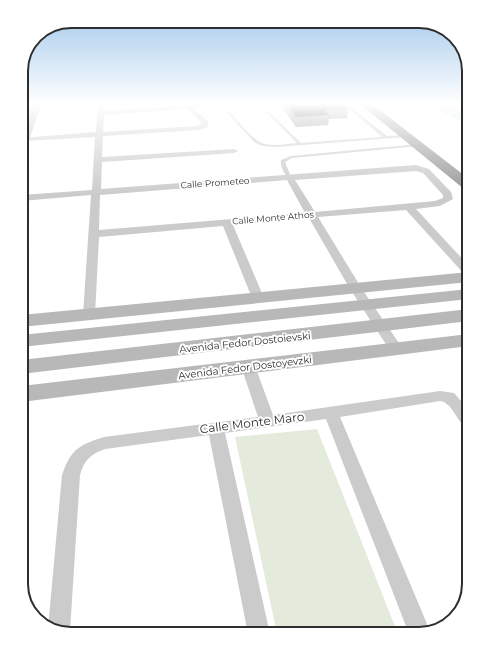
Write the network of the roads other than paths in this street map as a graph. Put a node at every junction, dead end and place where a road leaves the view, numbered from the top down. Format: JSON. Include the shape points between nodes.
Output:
{"nodes":[{"id":1,"x":99,"y":134,"type":"edge"},
{"id":2,"x":94,"y":135,"type":"edge"},
{"id":3,"x":251,"y":135,"type":"edge"},
{"id":4,"x":291,"y":135,"type":"edge"},
{"id":5,"x":382,"y":135,"type":"edge"},
{"id":6,"x":423,"y":135,"type":"edge"},
{"id":7,"x":406,"y":136,"type":"joint"},
{"id":8,"x":385,"y":137,"type":"junction"},
{"id":9,"x":28,"y":142,"type":"edge"},
{"id":10,"x":300,"y":144,"type":"junction"},
{"id":11,"x":418,"y":145,"type":"junction"},
{"id":12,"x":234,"y":151,"type":"dead end"},
{"id":13,"x":451,"y":156,"type":"dead end"},
{"id":14,"x":97,"y":160,"type":"junction"},
{"id":15,"x":288,"y":177,"type":"junction"},
{"id":16,"x":462,"y":180,"type":"edge"},
{"id":17,"x":96,"y":192,"type":"junction"},
{"id":18,"x":448,"y":194,"type":"joint"},
{"id":19,"x":28,"y":197,"type":"edge"},
{"id":20,"x":408,"y":206,"type":"junction"},
{"id":21,"x":312,"y":215,"type":"junction"},
{"id":22,"x":227,"y":222,"type":"junction"},
{"id":23,"x":93,"y":234,"type":"junction"},
{"id":24,"x":462,"y":264,"type":"edge"},
{"id":25,"x":462,"y":278,"type":"edge"},
{"id":26,"x":356,"y":288,"type":"junction"},
{"id":27,"x":462,"y":295,"type":"edge"},
{"id":28,"x":258,"y":298,"type":"junction"},
{"id":29,"x":366,"y":304,"type":"junction"},
{"id":30,"x":89,"y":315,"type":"junction"},
{"id":31,"x":462,"y":317,"type":"edge"},
{"id":32,"x":28,"y":321,"type":"edge"},
{"id":33,"x":381,"y":327,"type":"junction"},
{"id":34,"x":28,"y":340,"type":"edge"},
{"id":35,"x":462,"y":341,"type":"edge"},
{"id":36,"x":396,"y":349,"type":"junction"},
{"id":37,"x":248,"y":366,"type":"junction"},
{"id":38,"x":28,"y":367,"type":"edge"},
{"id":39,"x":28,"y":393,"type":"edge"},
{"id":40,"x":462,"y":411,"type":"edge"},
{"id":41,"x":331,"y":413,"type":"junction"},
{"id":42,"x":267,"y":421,"type":"junction"},
{"id":43,"x":216,"y":428,"type":"junction"},
{"id":44,"x":59,"y":626,"type":"edge"},
{"id":45,"x":258,"y":627,"type":"edge"},
{"id":46,"x":417,"y":627,"type":"edge"}],
"edges":[{"from":1,"to":14,"type":"street"},
{"from":2,"to":9,"type":"street"},
{"from":3,"to":10,"type":"lane","via":[[260,144]]},
{"from":4,"to":10,"type":"lane"},
{"from":5,"to":8,"type":"lane"},
{"from":6,"to":13,"type":"highway"},
{"from":7,"to":8,"type":"lane"},
{"from":7,"to":11,"type":"highway"},
{"from":8,"to":10,"type":"lane"},
{"from":11,"to":15,"type":"lane","via":[[292,157],[283,161]]},
{"from":11,"to":16,"type":"highway"},
{"from":12,"to":14,"type":"street"},
{"from":14,"to":17,"type":"street"},
{"from":15,"to":17,"type":"street","name":"Calle Prometeo"},
{"from":15,"to":18,"type":"street","name":"Calle Prometeo","via":[[420,169],[426,171]]},
{"from":15,"to":21,"type":"street"},
{"from":17,"to":19,"type":"street","name":"Calle Prometeo"},
{"from":17,"to":23,"type":"street"},
{"from":18,"to":20,"type":"street","name":"Calle Monte Athos","via":[[448,199],[444,201]]},
{"from":20,"to":21,"type":"street","name":"Calle Monte Athos"},
{"from":20,"to":24,"type":"street"},
{"from":21,"to":22,"type":"street","name":"Calle Monte Athos"},
{"from":21,"to":26,"type":"street"},
{"from":22,"to":23,"type":"street","name":"Calle Monte Athos"},
{"from":22,"to":28,"type":"street"},
{"from":23,"to":30,"type":"street"},
{"from":25,"to":26,"type":"street"},
{"from":26,"to":28,"type":"street"},
{"from":26,"to":29,"type":"street"},
{"from":27,"to":29,"type":"street"},
{"from":28,"to":30,"type":"street"},
{"from":29,"to":33,"type":"street"},
{"from":29,"to":34,"type":"street"},
{"from":30,"to":32,"type":"street"},
{"from":31,"to":33,"type":"street","name":"Avenida Fedor Dostoievski"},
{"from":33,"to":36,"type":"street"},
{"from":33,"to":38,"type":"street","name":"Avenida Fedor Dostoievski"},
{"from":35,"to":36,"type":"street","name":"Avenida Fedor Dostoyevzki"},
{"from":36,"to":37,"type":"street","name":"Avenida Fedor Dostoyevzki"},
{"from":37,"to":39,"type":"street","name":"Avenida Fedor Dostoyevzki"},
{"from":37,"to":42,"type":"street"},
{"from":40,"to":41,"type":"street","name":"Calle Monte Maro","via":[[450,397],[440,396]]},
{"from":41,"to":42,"type":"street","name":"Calle Monte Maro"},
{"from":41,"to":46,"type":"street"},
{"from":42,"to":43,"type":"street","name":"Calle Monte Maro"},
{"from":43,"to":44,"type":"street","name":"Calle Monte Maro","via":[[104,443],[88,448],[78,456],[71,475]]},
{"from":43,"to":45,"type":"street"}]}
